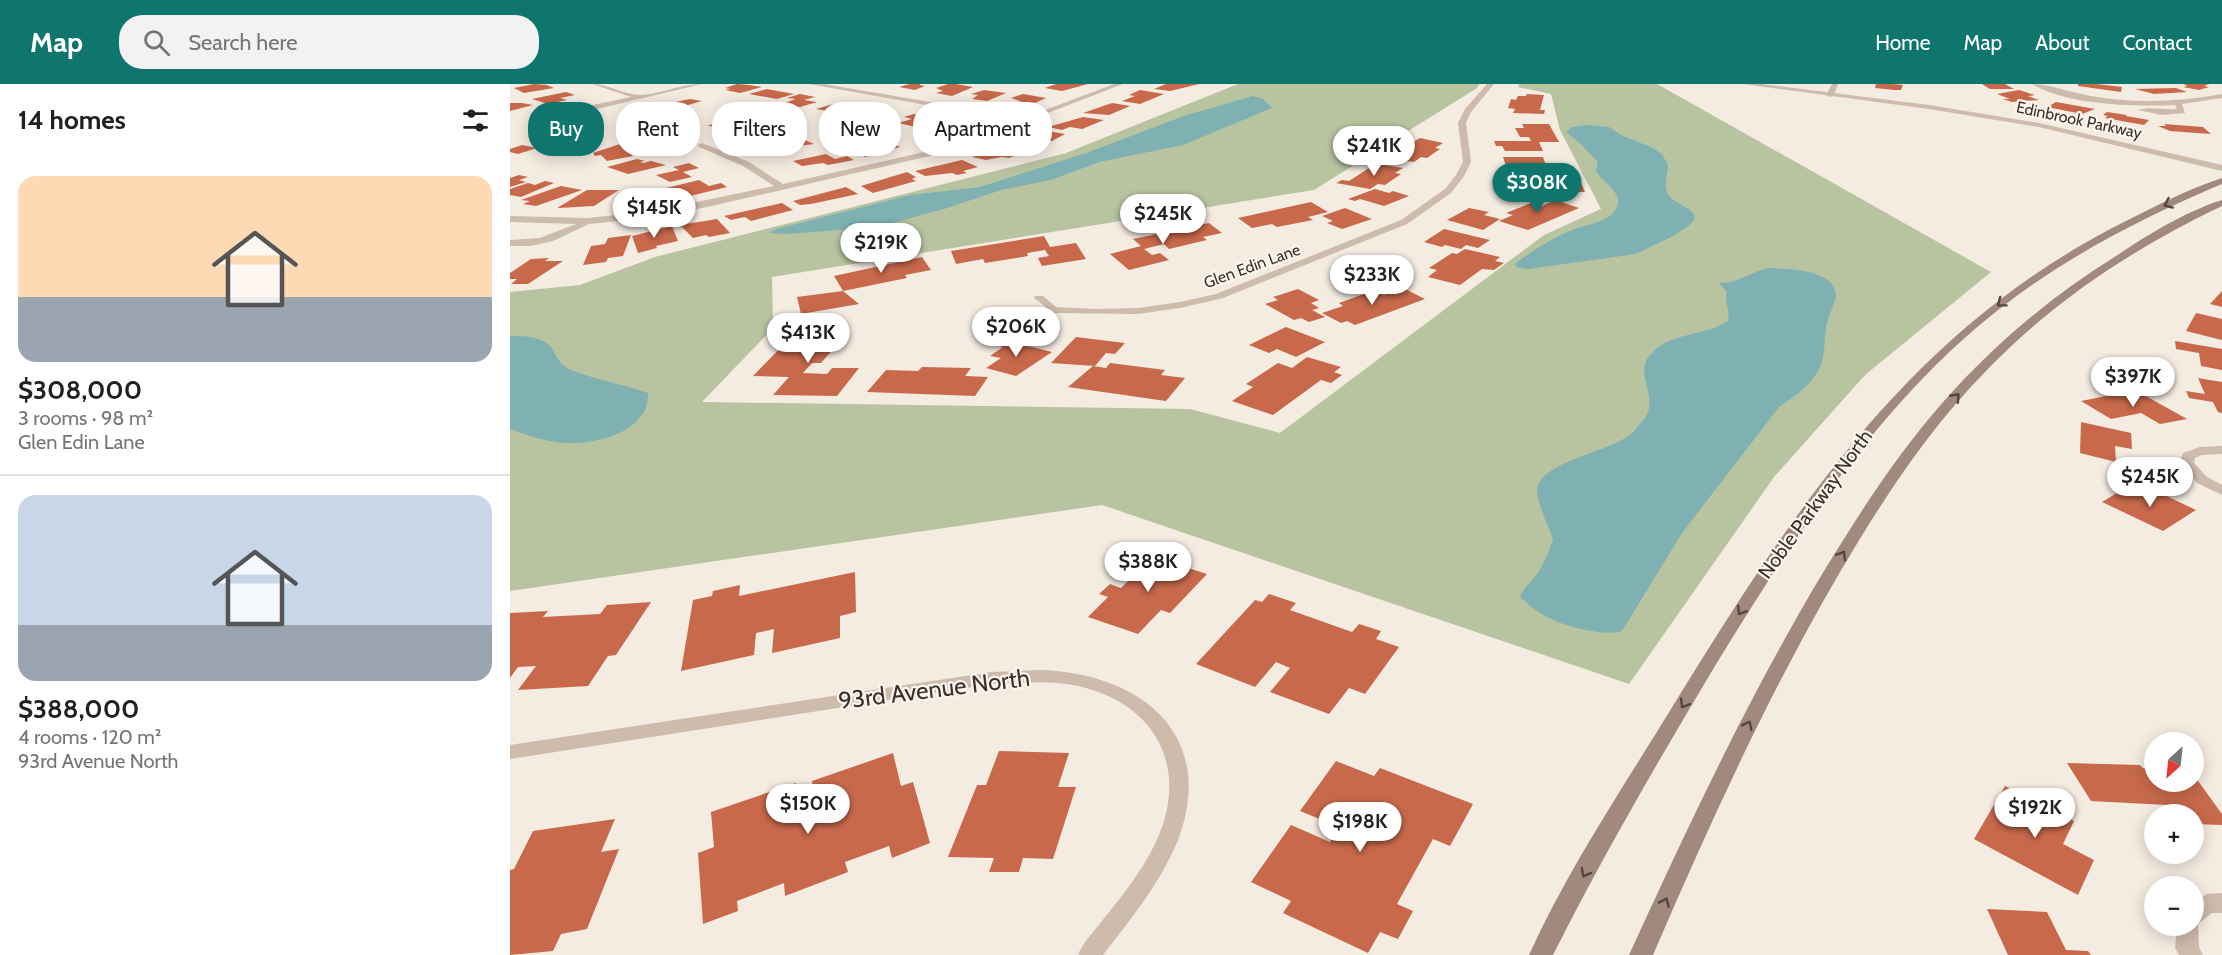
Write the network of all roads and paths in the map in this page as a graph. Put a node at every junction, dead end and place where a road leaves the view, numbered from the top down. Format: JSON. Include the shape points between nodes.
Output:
{"nodes":[{"id":1,"x":595,"y":84,"type":"edge"},
{"id":2,"x":699,"y":84,"type":"edge"},
{"id":3,"x":812,"y":84,"type":"edge"},
{"id":4,"x":1120,"y":84,"type":"edge"},
{"id":5,"x":1491,"y":84,"type":"edge"},
{"id":6,"x":1746,"y":84,"type":"edge"},
{"id":7,"x":1835,"y":84,"type":"edge"},
{"id":8,"x":2035,"y":84,"type":"edge"},
{"id":9,"x":1830,"y":94,"type":"junction"},
{"id":10,"x":2222,"y":96,"type":"edge"},
{"id":11,"x":638,"y":98,"type":"junction"},
{"id":12,"x":919,"y":102,"type":"edge"},
{"id":13,"x":604,"y":106,"type":"edge"},
{"id":14,"x":1929,"y":107,"type":"junction"},
{"id":15,"x":1052,"y":110,"type":"edge"},
{"id":16,"x":702,"y":145,"type":"dead end"},
{"id":17,"x":918,"y":156,"type":"edge"},
{"id":18,"x":2222,"y":160,"type":"edge"},
{"id":19,"x":2222,"y":168,"type":"edge"},
{"id":20,"x":2222,"y":181,"type":"edge"},
{"id":21,"x":781,"y":187,"type":"junction"},
{"id":22,"x":2222,"y":203,"type":"edge"},
{"id":23,"x":510,"y":219,"type":"edge"},
{"id":24,"x":527,"y":221,"type":"junction"},
{"id":25,"x":586,"y":221,"type":"junction"},
{"id":26,"x":510,"y":231,"type":"edge"},
{"id":27,"x":510,"y":243,"type":"edge"},
{"id":28,"x":1039,"y":298,"type":"dead end"},
{"id":29,"x":2222,"y":450,"type":"edge"},
{"id":30,"x":2222,"y":491,"type":"edge"},
{"id":31,"x":510,"y":752,"type":"edge"},
{"id":32,"x":2222,"y":903,"type":"edge"},
{"id":33,"x":2204,"y":907,"type":"edge"},
{"id":34,"x":2188,"y":936,"type":"edge"},
{"id":35,"x":1091,"y":955,"type":"edge"},
{"id":36,"x":1541,"y":955,"type":"edge"},
{"id":37,"x":1641,"y":955,"type":"edge"},
{"id":38,"x":2191,"y":955,"type":"edge"}],
"edges":[{"from":1,"to":11,"type":"street"},
{"from":2,"to":11,"type":"street"},
{"from":3,"to":12,"type":"street"},
{"from":4,"to":15,"type":"street"},
{"from":5,"to":28,"type":"street","name":"Glen Edin Lane","via":[[1462,123],[1467,162],[1460,176],[1448,191],[1404,222],[1219,296],[1180,305],[1085,312],[1053,310]]},
{"from":6,"to":9,"type":"street","name":"Edinbrook Parkway"},
{"from":7,"to":9,"type":"street"},
{"from":8,"to":10,"type":"street","via":[[2162,113],[2182,111],[2177,102]]},
{"from":9,"to":14,"type":"street","name":"Edinbrook Parkway"},
{"from":11,"to":13,"type":"street"},
{"from":14,"to":18,"type":"street","name":"Edinbrook Parkway","via":[[2053,122]]},
{"from":14,"to":19,"type":"street","name":"Edinbrook Parkway","via":[[2059,130]]},
{"from":16,"to":21,"type":"street","via":[[746,164]]},
{"from":17,"to":21,"type":"street"},
{"from":20,"to":36,"type":"main road","name":"Noble Parkway North","one_way":true,"via":[[2132,220],[2055,265],[1951,345],[1878,419],[1801,518],[1763,576],[1629,794]]},
{"from":21,"to":25,"type":"street","via":[[678,210]]},
{"from":37,"to":22,"type":"main road","one_way":true,"via":[[1702,817],[1762,696],[1844,551],[1918,441],[1988,362],[2065,296],[2142,243]]},
{"from":23,"to":24,"type":"street"},
{"from":24,"to":25,"type":"street"},
{"from":24,"to":26,"type":"street"},
{"from":25,"to":27,"type":"street","via":[[555,239]]},
{"from":29,"to":30,"type":"street","via":[[2188,456],[2187,464],[2205,483]]},
{"from":31,"to":35,"type":"street","name":"93rd Avenue North","via":[[993,678],[1044,675],[1088,682],[1131,699],[1159,726],[1177,760],[1178,803],[1164,848]]},
{"from":32,"to":33,"type":"street"},
{"from":34,"to":38,"type":"street"}]}
